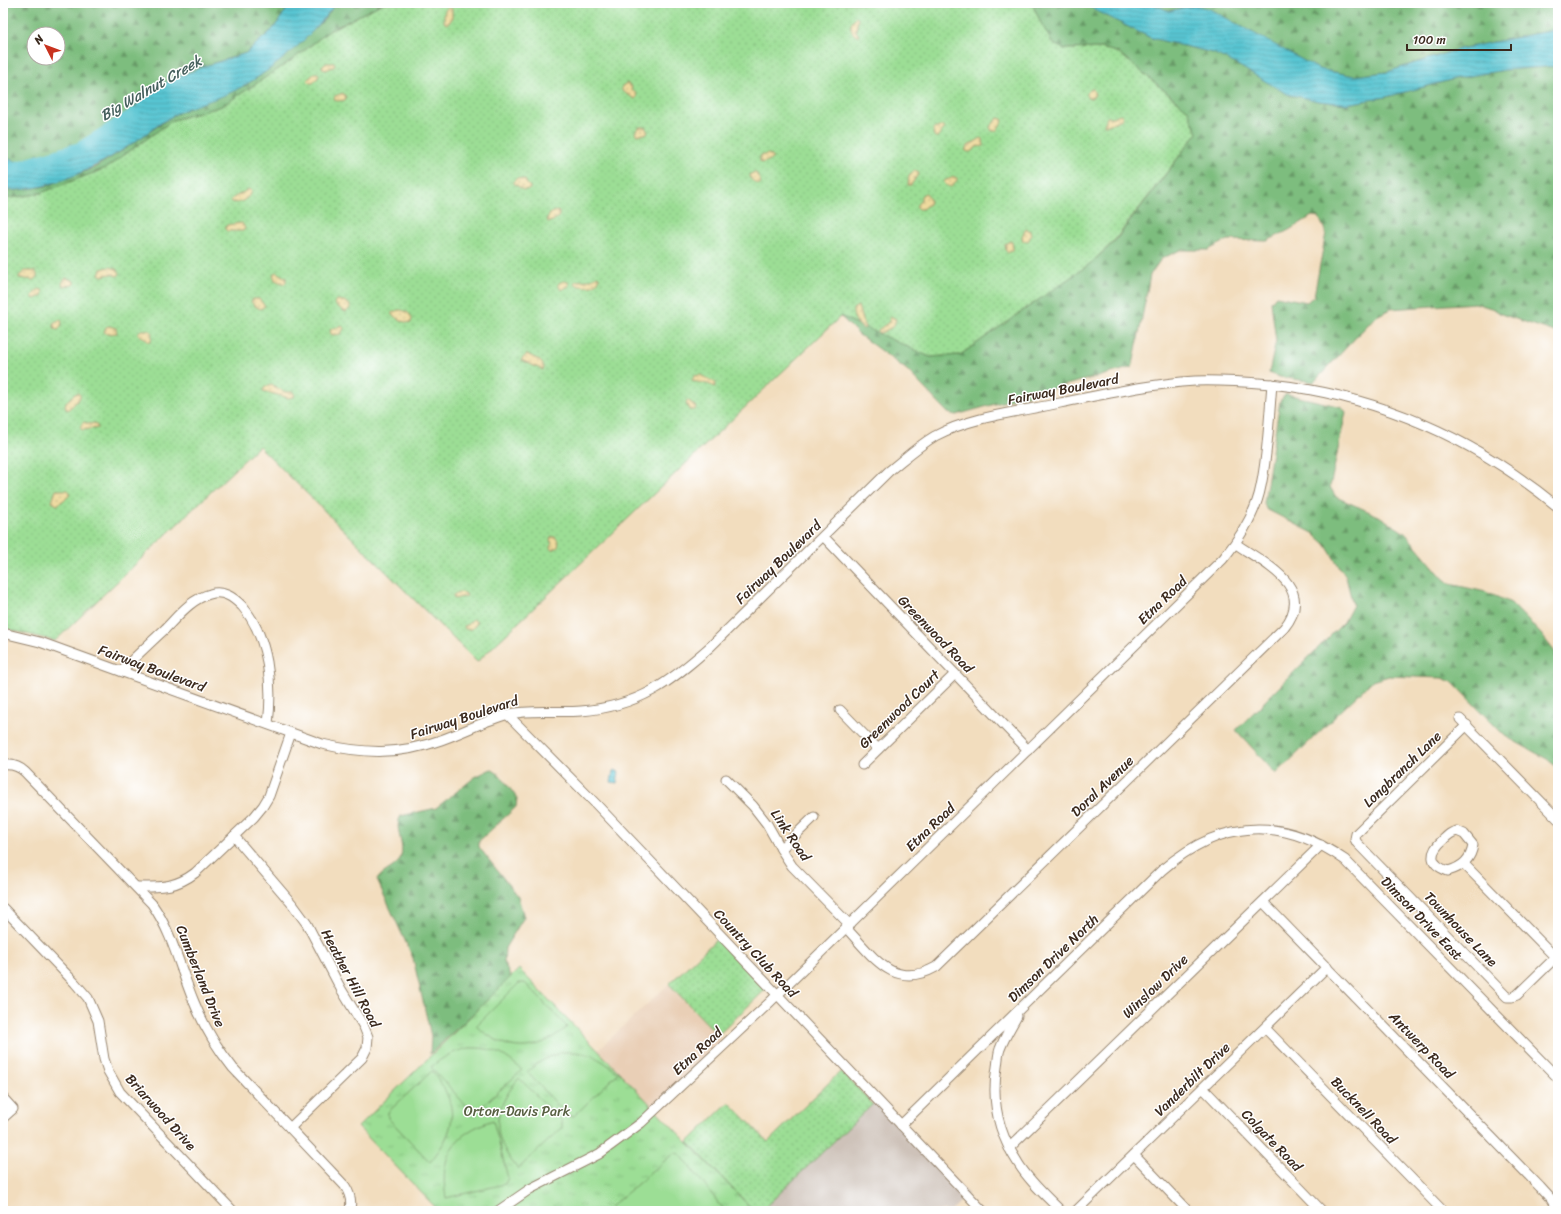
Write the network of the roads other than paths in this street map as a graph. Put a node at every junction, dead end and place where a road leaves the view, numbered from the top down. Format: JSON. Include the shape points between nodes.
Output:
{"nodes":[{"id":1,"x":1272,"y":384,"type":"junction"},
{"id":2,"x":1558,"y":507,"type":"edge"},
{"id":3,"x":824,"y":537,"type":"junction"},
{"id":4,"x":1236,"y":544,"type":"junction"},
{"id":5,"x":3,"y":633,"type":"edge"},
{"id":6,"x":121,"y":671,"type":"junction"},
{"id":7,"x":955,"y":674,"type":"junction"},
{"id":8,"x":840,"y":710,"type":"dead end"},
{"id":9,"x":508,"y":715,"type":"junction"},
{"id":10,"x":1460,"y":719,"type":"dead end"},
{"id":11,"x":268,"y":724,"type":"junction"},
{"id":12,"x":1467,"y":726,"type":"junction"},
{"id":13,"x":291,"y":733,"type":"junction"},
{"id":14,"x":878,"y":749,"type":"junction"},
{"id":15,"x":1028,"y":750,"type":"junction"},
{"id":16,"x":5,"y":765,"type":"edge"},
{"id":17,"x":862,"y":765,"type":"dead end"},
{"id":18,"x":726,"y":779,"type":"dead end"},
{"id":19,"x":814,"y":817,"type":"dead end"},
{"id":20,"x":1558,"y":819,"type":"edge"},
{"id":21,"x":1238,"y":830,"type":"joint"},
{"id":22,"x":1356,"y":834,"type":"joint"},
{"id":23,"x":234,"y":836,"type":"junction"},
{"id":24,"x":1321,"y":845,"type":"junction"},
{"id":25,"x":781,"y":849,"type":"junction"},
{"id":26,"x":1464,"y":864,"type":"junction"},
{"id":27,"x":137,"y":887,"type":"junction"},
{"id":28,"x":1263,"y":902,"type":"junction"},
{"id":29,"x":3,"y":908,"type":"edge"},
{"id":30,"x":848,"y":926,"type":"junction"},
{"id":31,"x":1557,"y":959,"type":"edge"},
{"id":32,"x":1327,"y":967,"type":"junction"},
{"id":33,"x":777,"y":995,"type":"junction"},
{"id":34,"x":1020,"y":1010,"type":"junction"},
{"id":35,"x":1265,"y":1028,"type":"junction"},
{"id":36,"x":1558,"y":1078,"type":"edge"},
{"id":37,"x":1203,"y":1088,"type":"junction"},
{"id":38,"x":3,"y":1098,"type":"edge"},
{"id":39,"x":3,"y":1118,"type":"edge"},
{"id":40,"x":901,"y":1125,"type":"junction"},
{"id":41,"x":290,"y":1128,"type":"junction"},
{"id":42,"x":1009,"y":1148,"type":"junction"},
{"id":43,"x":1134,"y":1155,"type":"junction"},
{"id":44,"x":1558,"y":1210,"type":"edge"},
{"id":45,"x":233,"y":1211,"type":"edge"},
{"id":46,"x":349,"y":1211,"type":"edge"},
{"id":47,"x":498,"y":1211,"type":"edge"},
{"id":48,"x":983,"y":1211,"type":"edge"},
{"id":49,"x":1061,"y":1211,"type":"edge"},
{"id":50,"x":1076,"y":1211,"type":"edge"},
{"id":51,"x":1188,"y":1211,"type":"edge"},
{"id":52,"x":1322,"y":1211,"type":"edge"},
{"id":53,"x":1443,"y":1211,"type":"edge"}],
"edges":[{"from":1,"to":2,"type":"street","name":"Fairway Boulevard","via":[[1340,395],[1415,419],[1494,460]]},
{"from":1,"to":3,"type":"street","name":"Fairway Boulevard","via":[[1197,381],[1163,384],[965,424],[936,436],[909,454]]},
{"from":1,"to":4,"type":"street","name":"Etna Road","via":[[1261,487]]},
{"from":3,"to":7,"type":"street","name":"Greenwood Road"},
{"from":3,"to":9,"type":"street","name":"Fairway Boulevard","via":[[711,646],[679,674],[652,692],[633,700],[600,708],[524,711]]},
{"from":4,"to":15,"type":"street","name":"Etna Road","via":[[1210,573]]},
{"from":4,"to":30,"type":"street","name":"Doral Avenue","via":[[1279,573],[1290,585],[1294,608],[1284,628],[936,967],[918,975],[898,974],[881,964]]},
{"from":5,"to":6,"type":"street","name":"Fairway Boulevard","via":[[35,640]]},
{"from":6,"to":11,"type":"street","name":"Fairway Boulevard"},
{"from":6,"to":11,"type":"street","via":[[190,604],[211,594],[226,594],[245,610],[262,640],[269,681]]},
{"from":7,"to":14,"type":"street","name":"Greenwood Court"},
{"from":7,"to":15,"type":"street","name":"Greenwood Road"},
{"from":8,"to":14,"type":"street"},
{"from":9,"to":13,"type":"street","name":"Fairway Boulevard","via":[[428,745],[394,751],[355,751],[322,744]]},
{"from":9,"to":33,"type":"street","name":"Country Club Road"},
{"from":10,"to":12,"type":"street"},
{"from":11,"to":13,"type":"street","name":"Fairway Boulevard"},
{"from":12,"to":20,"type":"street"},
{"from":12,"to":22,"type":"street","name":"Longbranch Lane"},
{"from":13,"to":23,"type":"street","via":[[269,796],[254,817]]},
{"from":14,"to":17,"type":"street","name":"Greenwood Court"},
{"from":15,"to":30,"type":"street","name":"Etna Road"},
{"from":16,"to":27,"type":"street","name":"Cumberland Drive","via":[[17,766],[25,772]]},
{"from":18,"to":25,"type":"street","name":"Link Road","via":[[753,806]]},
{"from":19,"to":25,"type":"street"},
{"from":21,"to":24,"type":"street","name":"Dimson Drive East","via":[[1292,833]]},
{"from":21,"to":34,"type":"street","name":"Dimson Drive North","via":[[1209,838],[1179,856]]},
{"from":22,"to":31,"type":"street","name":"Townhouse Lane","via":[[1357,843],[1507,997],[1517,995]]},
{"from":23,"to":27,"type":"street","via":[[196,873],[180,883],[161,887]]},
{"from":23,"to":41,"type":"street","name":"Heather Hill Road","via":[[307,924],[368,1037],[368,1048],[362,1058]]},
{"from":24,"to":28,"type":"street","name":"Winslow Drive"},
{"from":24,"to":36,"type":"street","name":"Dimson Drive East","via":[[1353,866]]},
{"from":25,"to":30,"type":"street","name":"Link Road","via":[[792,866]]},
{"from":26,"to":26,"type":"street","via":[[1448,872],[1441,869],[1432,857],[1433,850],[1452,832],[1464,834],[1473,845],[1472,852]]},
{"from":26,"to":31,"type":"street"},
{"from":27,"to":41,"type":"street","name":"Cumberland Drive","via":[[162,918],[204,1026],[218,1050]]},
{"from":28,"to":32,"type":"street","name":"Antwerp Road"},
{"from":28,"to":42,"type":"street","name":"Winslow Drive"},
{"from":29,"to":45,"type":"street","name":"Briarwood Drive","via":[[88,998],[98,1021],[106,1065],[120,1092]]},
{"from":30,"to":33,"type":"street","name":"Etna Road"},
{"from":32,"to":35,"type":"street","name":"Vanderbilt Drive"},
{"from":32,"to":44,"type":"street","name":"Antwerp Road","via":[[1540,1187]]},
{"from":33,"to":40,"type":"street","name":"Country Club Road"},
{"from":33,"to":47,"type":"street","name":"Etna Road","via":[[631,1131],[598,1154],[530,1189]]},
{"from":34,"to":40,"type":"street","name":"Dimson Drive North"},
{"from":34,"to":42,"type":"street","via":[[1000,1050],[995,1079],[998,1118]]},
{"from":35,"to":37,"type":"street","name":"Vanderbilt Drive"},
{"from":35,"to":53,"type":"street","name":"Bucknell Road"},
{"from":37,"to":43,"type":"street","name":"Vanderbilt Drive"},
{"from":37,"to":52,"type":"street","name":"Colgate Road"},
{"from":38,"to":39,"type":"street","via":[[13,1109]]},
{"from":40,"to":48,"type":"street","name":"Country Club Road"},
{"from":41,"to":46,"type":"street","name":"Cumberland Drive","via":[[345,1186],[351,1202]]},
{"from":42,"to":49,"type":"street","via":[[1034,1184]]},
{"from":43,"to":50,"type":"street","name":"Vanderbilt Drive"},
{"from":43,"to":51,"type":"street"}]}
